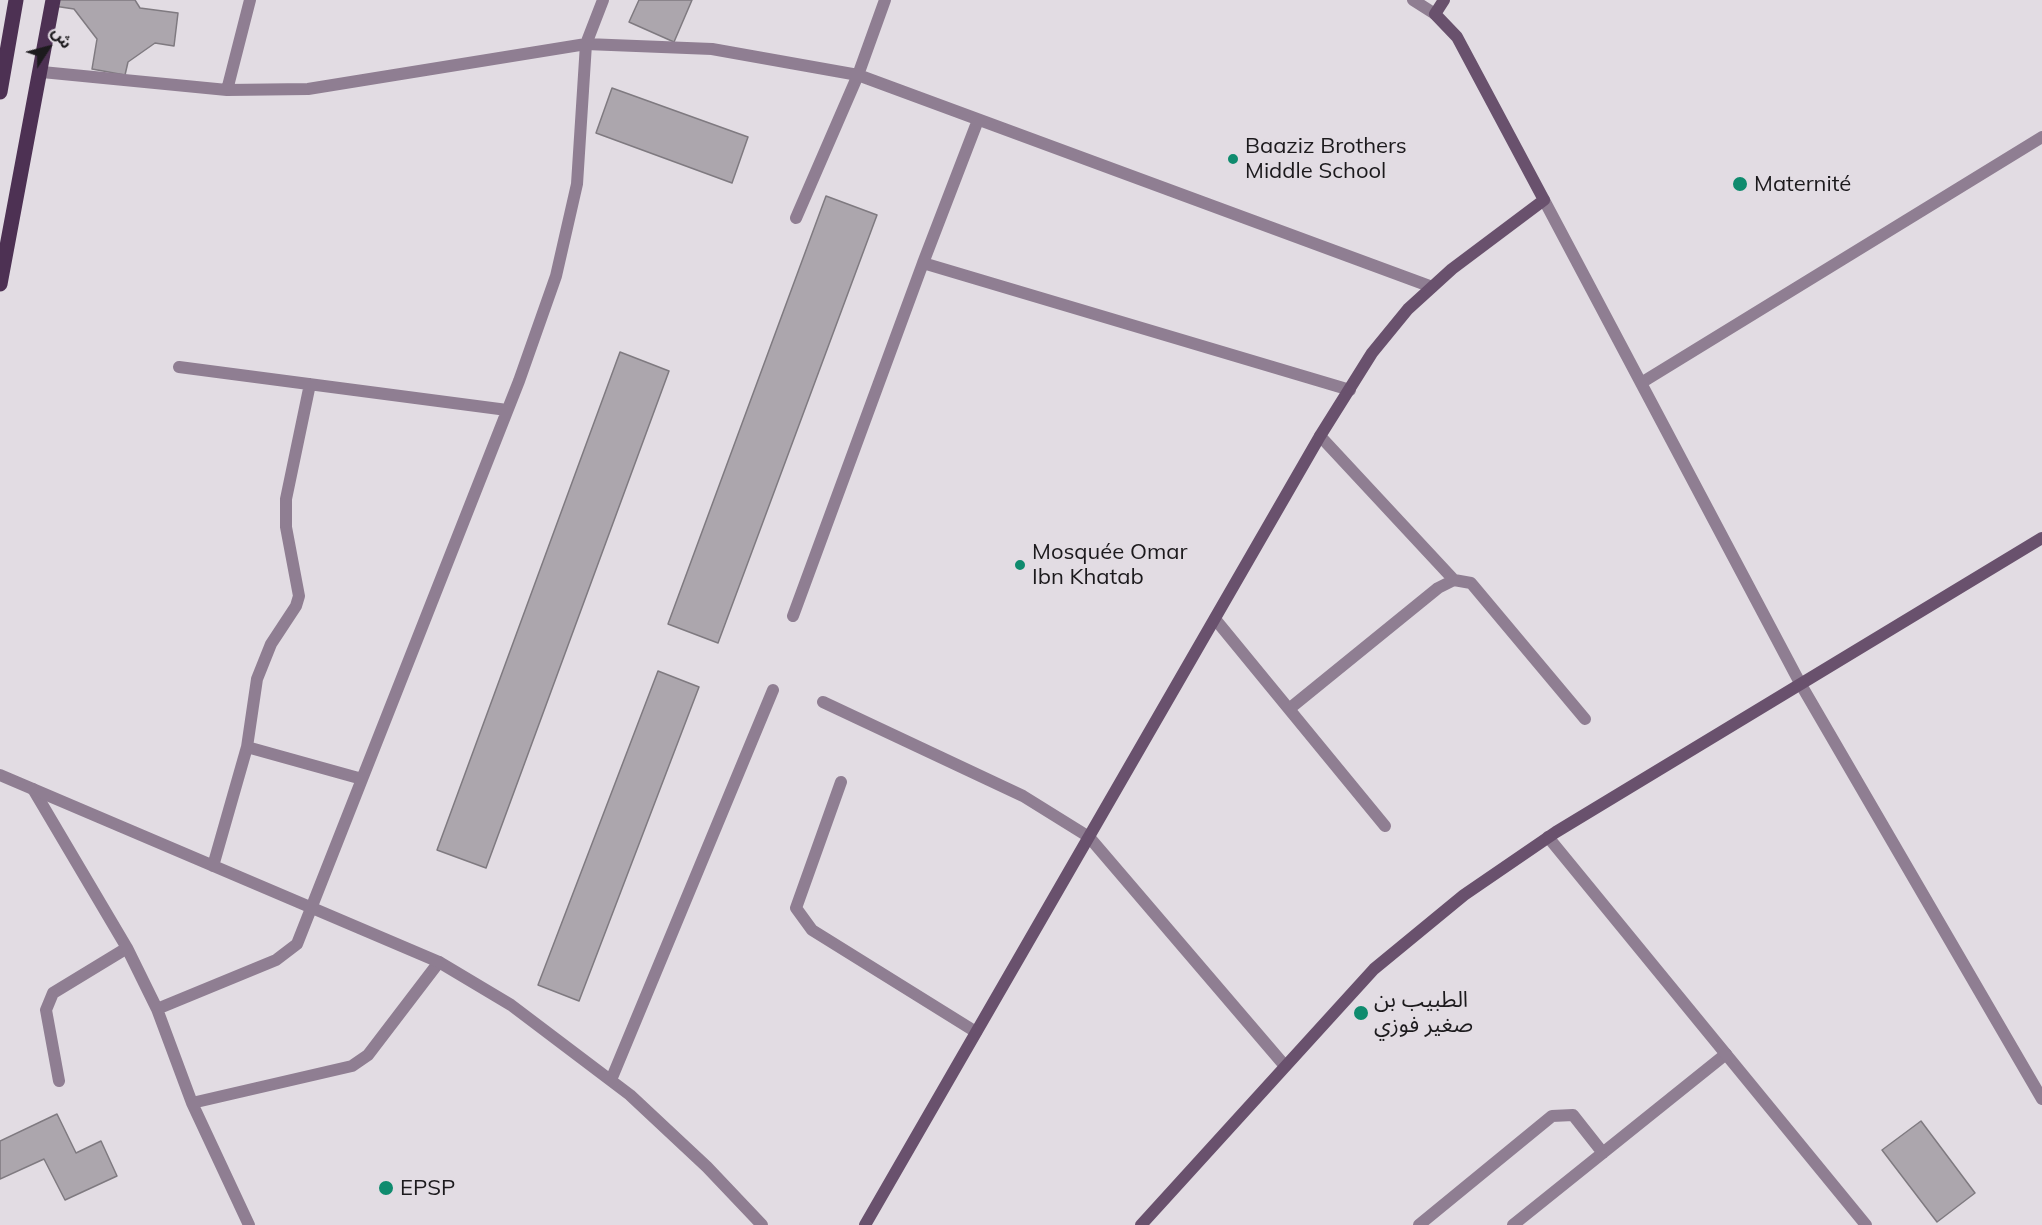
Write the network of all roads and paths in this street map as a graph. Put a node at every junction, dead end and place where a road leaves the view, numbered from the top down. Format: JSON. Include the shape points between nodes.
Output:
{"nodes":[{"id":1,"x":16,"y":0,"type":"edge"},
{"id":2,"x":53,"y":0,"type":"edge"},
{"id":3,"x":250,"y":0,"type":"edge"},
{"id":4,"x":603,"y":0,"type":"edge"},
{"id":5,"x":885,"y":0,"type":"edge"},
{"id":6,"x":1413,"y":0,"type":"edge"},
{"id":7,"x":1444,"y":0,"type":"edge"},
{"id":8,"x":1435,"y":14,"type":"junction"},
{"id":9,"x":586,"y":44,"type":"junction"},
{"id":10,"x":42,"y":72,"type":"junction"},
{"id":11,"x":858,"y":75,"type":"junction"},
{"id":12,"x":227,"y":90,"type":"junction"},
{"id":13,"x":0,"y":92,"type":"edge"},
{"id":14,"x":978,"y":120,"type":"junction"},
{"id":15,"x":2042,"y":137,"type":"edge"},
{"id":16,"x":1544,"y":200,"type":"junction"},
{"id":17,"x":796,"y":218,"type":"dead end"},
{"id":18,"x":3,"y":259,"type":"edge"},
{"id":19,"x":923,"y":263,"type":"junction"},
{"id":20,"x":0,"y":284,"type":"edge"},
{"id":21,"x":1432,"y":287,"type":"junction"},
{"id":22,"x":179,"y":367,"type":"dead end"},
{"id":23,"x":1641,"y":383,"type":"junction"},
{"id":24,"x":310,"y":384,"type":"junction"},
{"id":25,"x":1350,"y":390,"type":"junction"},
{"id":26,"x":507,"y":410,"type":"junction"},
{"id":27,"x":1320,"y":436,"type":"junction"},
{"id":28,"x":2042,"y":538,"type":"edge"},
{"id":29,"x":1454,"y":580,"type":"junction"},
{"id":30,"x":793,"y":616,"type":"dead end"},
{"id":31,"x":1215,"y":619,"type":"junction"},
{"id":32,"x":1800,"y":683,"type":"junction"},
{"id":33,"x":773,"y":690,"type":"dead end"},
{"id":34,"x":823,"y":702,"type":"dead end"},
{"id":35,"x":1289,"y":709,"type":"junction"},
{"id":36,"x":1585,"y":719,"type":"dead end"},
{"id":37,"x":247,"y":747,"type":"junction"},
{"id":38,"x":0,"y":775,"type":"edge"},
{"id":39,"x":362,"y":778,"type":"junction"},
{"id":40,"x":841,"y":782,"type":"dead end"},
{"id":41,"x":33,"y":789,"type":"junction"},
{"id":42,"x":1385,"y":826,"type":"dead end"},
{"id":43,"x":1089,"y":837,"type":"junction"},
{"id":44,"x":1548,"y":837,"type":"junction"},
{"id":45,"x":213,"y":866,"type":"junction"},
{"id":46,"x":312,"y":906,"type":"junction"},
{"id":47,"x":127,"y":948,"type":"junction"},
{"id":48,"x":440,"y":962,"type":"junction"},
{"id":49,"x":158,"y":1009,"type":"junction"},
{"id":50,"x":976,"y":1032,"type":"junction"},
{"id":51,"x":1726,"y":1054,"type":"junction"},
{"id":52,"x":1285,"y":1066,"type":"junction"},
{"id":53,"x":611,"y":1080,"type":"junction"},
{"id":54,"x":58,"y":1081,"type":"dead end"},
{"id":55,"x":2042,"y":1099,"type":"edge"},
{"id":56,"x":192,"y":1102,"type":"junction"},
{"id":57,"x":1603,"y":1153,"type":"junction"},
{"id":58,"x":249,"y":1225,"type":"edge"},
{"id":59,"x":762,"y":1225,"type":"edge"},
{"id":60,"x":865,"y":1225,"type":"edge"},
{"id":61,"x":1141,"y":1225,"type":"edge"},
{"id":62,"x":1419,"y":1225,"type":"edge"},
{"id":63,"x":1513,"y":1225,"type":"edge"},
{"id":64,"x":1866,"y":1225,"type":"edge"}],
"edges":[{"from":1,"to":13,"type":"main road"},
{"from":2,"to":10,"type":"main road"},
{"from":3,"to":12,"type":"street"},
{"from":4,"to":9,"type":"street"},
{"from":5,"to":11,"type":"street"},
{"from":6,"to":8,"type":"street"},
{"from":7,"to":8,"type":"main road"},
{"from":8,"to":16,"type":"main road","via":[[1457,37]]},
{"from":9,"to":11,"type":"street","via":[[712,49]]},
{"from":9,"to":12,"type":"street","via":[[308,90]]},
{"from":9,"to":26,"type":"street","via":[[577,184],[556,276]]},
{"from":10,"to":12,"type":"street"},
{"from":10,"to":18,"type":"main road"},
{"from":11,"to":14,"type":"street"},
{"from":11,"to":17,"type":"street"},
{"from":14,"to":19,"type":"street"},
{"from":14,"to":21,"type":"street"},
{"from":15,"to":23,"type":"street"},
{"from":16,"to":21,"type":"main road"},
{"from":16,"to":23,"type":"street"},
{"from":18,"to":20,"type":"main road"},
{"from":19,"to":25,"type":"street"},
{"from":19,"to":30,"type":"street"},
{"from":21,"to":25,"type":"main road","via":[[1372,353]]},
{"from":22,"to":24,"type":"street"},
{"from":23,"to":32,"type":"street"},
{"from":24,"to":26,"type":"street"},
{"from":24,"to":37,"type":"street","via":[[286,500],[286,527],[299,596],[260,671]]},
{"from":25,"to":27,"type":"main road"},
{"from":26,"to":39,"type":"street"},
{"from":27,"to":29,"type":"street"},
{"from":27,"to":31,"type":"main road"},
{"from":28,"to":32,"type":"main road"},
{"from":29,"to":35,"type":"street","via":[[1438,588]]},
{"from":29,"to":36,"type":"street","via":[[1471,583]]},
{"from":31,"to":35,"type":"street"},
{"from":31,"to":43,"type":"main road"},
{"from":32,"to":44,"type":"main road"},
{"from":32,"to":55,"type":"street"},
{"from":33,"to":53,"type":"street"},
{"from":34,"to":43,"type":"street","via":[[1023,796]]},
{"from":35,"to":42,"type":"street"},
{"from":37,"to":39,"type":"street"},
{"from":37,"to":45,"type":"street"},
{"from":38,"to":41,"type":"street"},
{"from":39,"to":46,"type":"street"},
{"from":40,"to":50,"type":"street","via":[[796,908],[812,930]]},
{"from":41,"to":45,"type":"street"},
{"from":41,"to":47,"type":"street"},
{"from":43,"to":50,"type":"main road"},
{"from":43,"to":52,"type":"street"},
{"from":44,"to":51,"type":"street"},
{"from":44,"to":52,"type":"main road","via":[[1464,895],[1374,969]]},
{"from":45,"to":46,"type":"street"},
{"from":46,"to":48,"type":"street"},
{"from":46,"to":49,"type":"street","via":[[297,944],[276,960]]},
{"from":47,"to":49,"type":"street"},
{"from":47,"to":54,"type":"street","via":[[53,993],[46,1010]]},
{"from":48,"to":53,"type":"street","via":[[512,1005]]},
{"from":48,"to":56,"type":"street","via":[[368,1055],[352,1066]]},
{"from":49,"to":56,"type":"street"},
{"from":50,"to":60,"type":"main road"},
{"from":51,"to":57,"type":"street"},
{"from":51,"to":64,"type":"street"},
{"from":52,"to":61,"type":"main road"},
{"from":53,"to":59,"type":"street","via":[[707,1167]]},
{"from":56,"to":58,"type":"street"},
{"from":57,"to":62,"type":"street","via":[[1573,1115],[1552,1116]]},
{"from":57,"to":63,"type":"street"}]}
